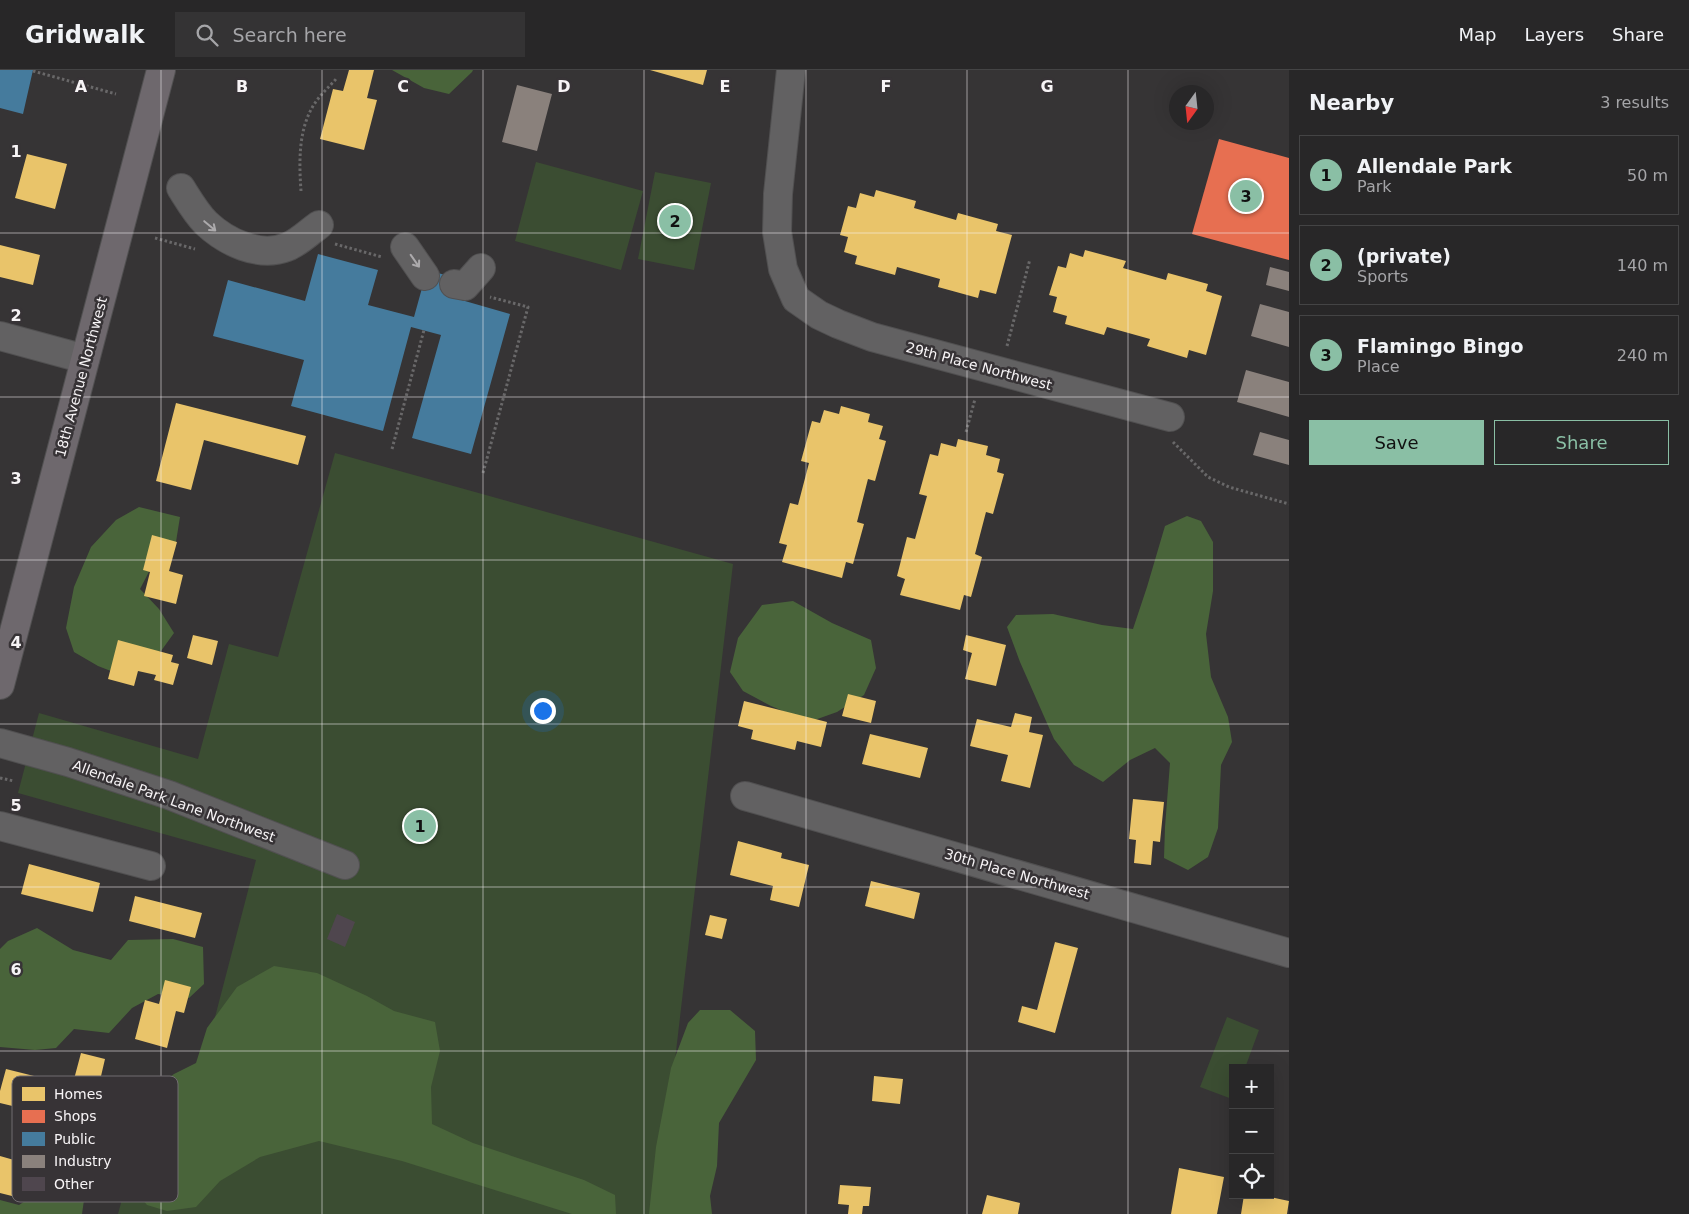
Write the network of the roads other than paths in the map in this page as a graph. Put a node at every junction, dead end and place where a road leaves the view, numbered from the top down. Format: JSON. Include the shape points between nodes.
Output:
{"nodes":[{"id":1,"x":161,"y":70,"type":"edge"},
{"id":2,"x":791,"y":70,"type":"edge"},
{"id":3,"x":181,"y":188,"type":"dead end"},
{"id":4,"x":319,"y":224,"type":"dead end"},
{"id":5,"x":405,"y":247,"type":"dead end"},
{"id":6,"x":481,"y":268,"type":"dead end"},
{"id":7,"x":425,"y":276,"type":"dead end"},
{"id":8,"x":454,"y":284,"type":"dead end"},
{"id":9,"x":0,"y":336,"type":"edge"},
{"id":10,"x":86,"y":359,"type":"junction"},
{"id":11,"x":1171,"y":430,"type":"road end"},
{"id":12,"x":0,"y":685,"type":"edge"},
{"id":13,"x":0,"y":743,"type":"edge"},
{"id":14,"x":745,"y":796,"type":"dead end"},
{"id":15,"x":0,"y":826,"type":"edge"},
{"id":16,"x":151,"y":866,"type":"dead end"},
{"id":17,"x":345,"y":866,"type":"dead end"},
{"id":18,"x":1289,"y":952,"type":"edge"}],
"edges":[{"from":1,"to":10,"type":"main road","name":"18th Avenue Northwest"},
{"from":2,"to":11,"type":"street","name":"29th Place Northwest","via":[[777,232],[783,269],[796,299],[820,315],[872,337]]},
{"from":3,"to":4,"type":"street","one_way":true,"via":[[204,222],[223,237],[246,247],[268,252],[288,247]]},
{"from":5,"to":7,"type":"street","one_way":true},
{"from":6,"to":8,"type":"street","via":[[465,286]]},
{"from":9,"to":10,"type":"street"},
{"from":10,"to":12,"type":"main road","name":"18th Avenue Northwest"},
{"from":13,"to":17,"type":"street","name":"Allendale Park Lane Northwest","via":[[169,795]]},
{"from":14,"to":18,"type":"street","name":"30th Place Northwest"},
{"from":15,"to":16,"type":"street"}]}
